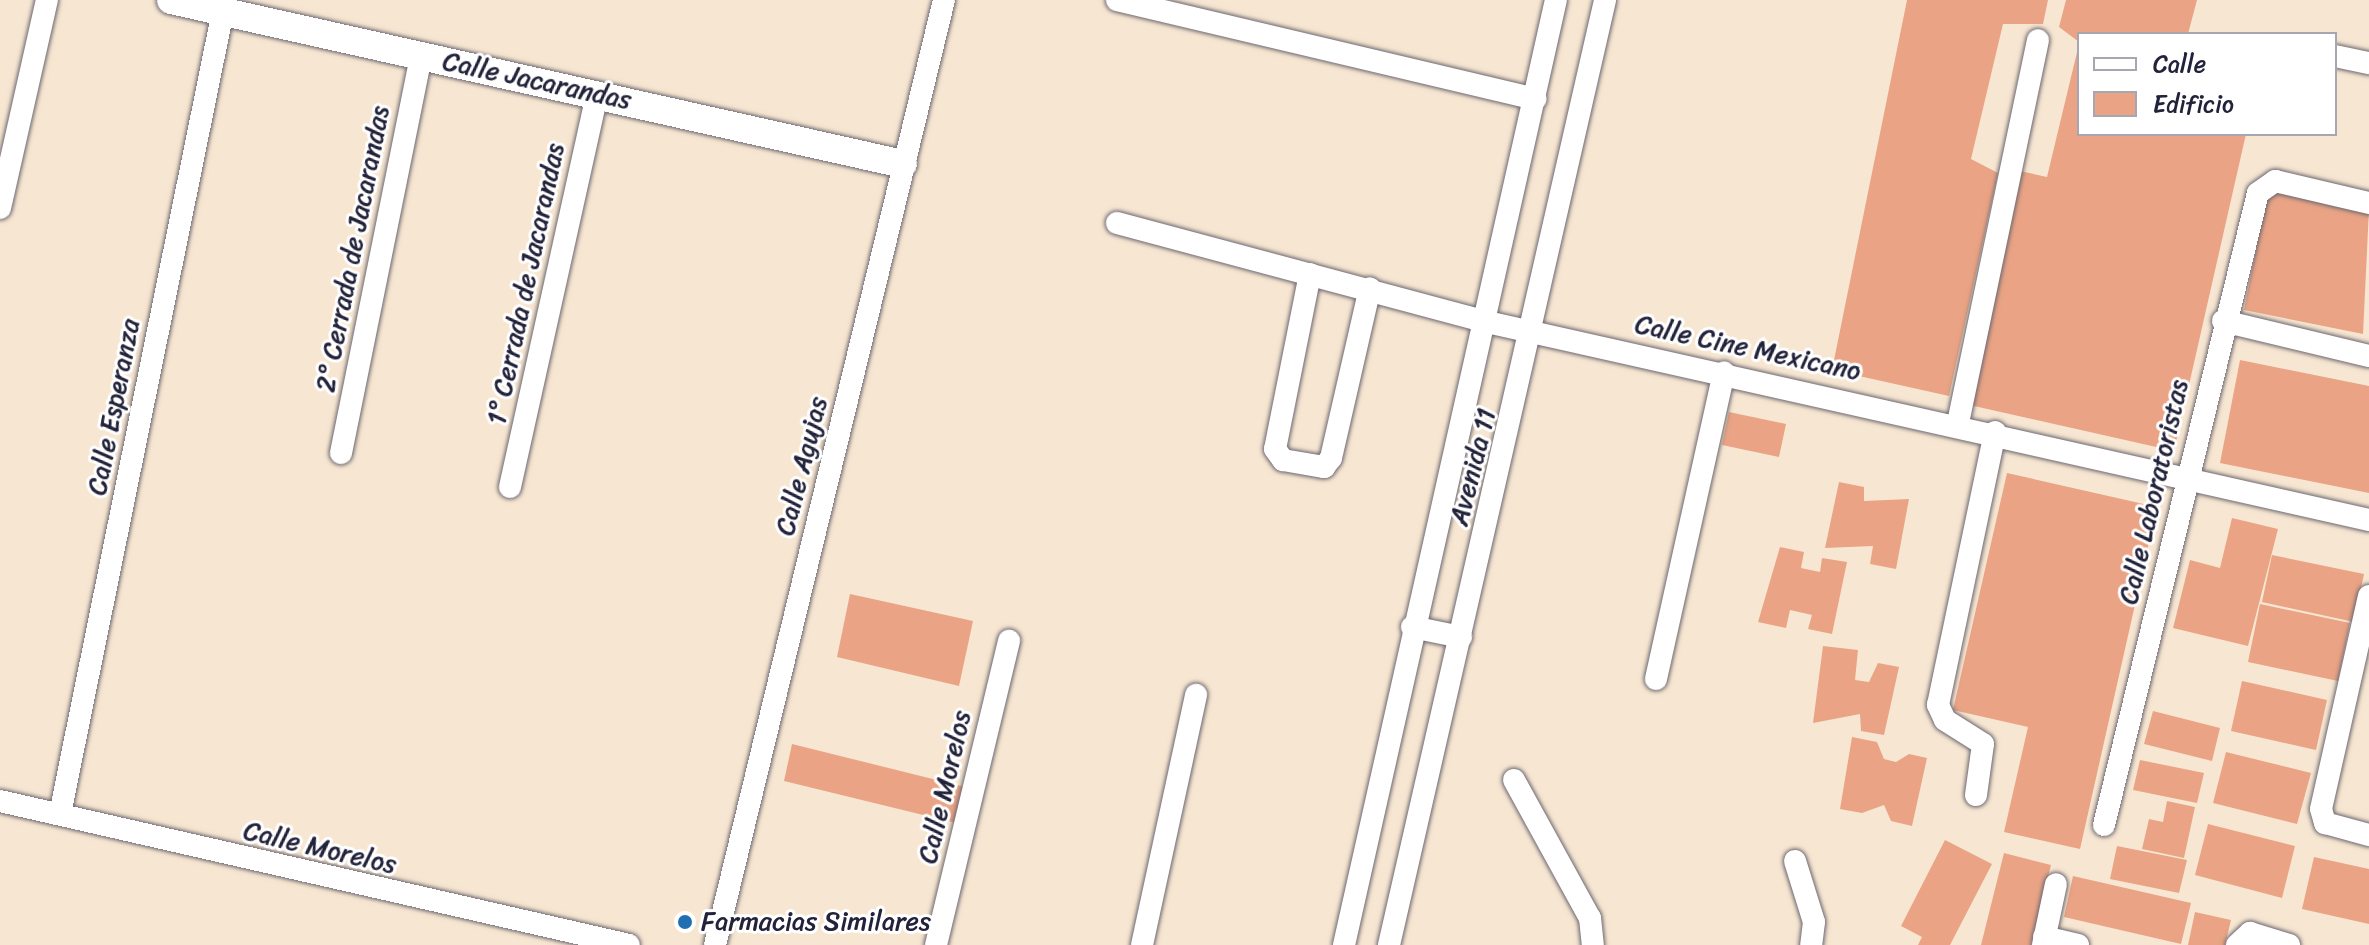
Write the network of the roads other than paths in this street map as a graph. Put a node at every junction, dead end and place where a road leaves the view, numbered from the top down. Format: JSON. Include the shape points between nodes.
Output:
{"nodes":[{"id":1,"x":47,"y":0,"type":"edge"},
{"id":2,"x":171,"y":0,"type":"edge"},
{"id":3,"x":944,"y":0,"type":"edge"},
{"id":4,"x":1117,"y":0,"type":"edge"},
{"id":5,"x":1556,"y":0,"type":"edge"},
{"id":6,"x":1605,"y":0,"type":"edge"},
{"id":7,"x":223,"y":11,"type":"junction"},
{"id":8,"x":2038,"y":40,"type":"dead end"},
{"id":9,"x":421,"y":55,"type":"junction"},
{"id":10,"x":2337,"y":56,"type":"edge"},
{"id":11,"x":2369,"y":63,"type":"edge"},
{"id":12,"x":597,"y":94,"type":"junction"},
{"id":13,"x":1535,"y":99,"type":"junction"},
{"id":14,"x":903,"y":164,"type":"junction"},
{"id":15,"x":2369,"y":203,"type":"edge"},
{"id":16,"x":0,"y":208,"type":"edge"},
{"id":17,"x":1117,"y":223,"type":"dead end"},
{"id":18,"x":1310,"y":274,"type":"junction"},
{"id":19,"x":1370,"y":288,"type":"junction"},
{"id":20,"x":2223,"y":321,"type":"junction"},
{"id":21,"x":1487,"y":322,"type":"junction"},
{"id":22,"x":1535,"y":330,"type":"junction"},
{"id":23,"x":2369,"y":356,"type":"edge"},
{"id":24,"x":1724,"y":372,"type":"junction"},
{"id":25,"x":1958,"y":423,"type":"junction"},
{"id":26,"x":1995,"y":432,"type":"junction"},
{"id":27,"x":341,"y":453,"type":"dead end"},
{"id":28,"x":2188,"y":476,"type":"junction"},
{"id":29,"x":510,"y":487,"type":"dead end"},
{"id":30,"x":2369,"y":520,"type":"edge"},
{"id":31,"x":2369,"y":596,"type":"edge"},
{"id":32,"x":1412,"y":627,"type":"junction"},
{"id":33,"x":1461,"y":637,"type":"junction"},
{"id":34,"x":1009,"y":641,"type":"dead end"},
{"id":35,"x":1656,"y":679,"type":"dead end"},
{"id":36,"x":1196,"y":695,"type":"dead end"},
{"id":37,"x":1514,"y":780,"type":"dead end"},
{"id":38,"x":1976,"y":795,"type":"dead end"},
{"id":39,"x":0,"y":801,"type":"edge"},
{"id":40,"x":60,"y":814,"type":"junction"},
{"id":41,"x":2104,"y":825,"type":"dead end"},
{"id":42,"x":2369,"y":835,"type":"edge"},
{"id":43,"x":1795,"y":861,"type":"dead end"},
{"id":44,"x":2056,"y":884,"type":"dead end"},
{"id":45,"x":2044,"y":941,"type":"edge"},
{"id":46,"x":629,"y":945,"type":"edge"},
{"id":47,"x":715,"y":945,"type":"edge"},
{"id":48,"x":936,"y":945,"type":"edge"},
{"id":49,"x":1142,"y":945,"type":"edge"},
{"id":50,"x":1344,"y":945,"type":"edge"},
{"id":51,"x":1389,"y":945,"type":"edge"},
{"id":52,"x":1593,"y":945,"type":"edge"},
{"id":53,"x":1811,"y":945,"type":"edge"},
{"id":54,"x":2078,"y":945,"type":"edge"},
{"id":55,"x":2237,"y":945,"type":"edge"},
{"id":56,"x":2289,"y":945,"type":"edge"}],
"edges":[{"from":1,"to":16,"type":"street"},
{"from":2,"to":7,"type":"street","name":"Calle Jacarandas"},
{"from":3,"to":14,"type":"street","name":"Calle Agujas"},
{"from":4,"to":13,"type":"street"},
{"from":5,"to":13,"type":"street","name":"Avenida 11"},
{"from":6,"to":22,"type":"street","name":"Avenida 11"},
{"from":7,"to":9,"type":"street","name":"Calle Jacarandas"},
{"from":7,"to":40,"type":"street","name":"Calle Esperanza"},
{"from":8,"to":25,"type":"street"},
{"from":9,"to":12,"type":"street","name":"Calle Jacarandas"},
{"from":9,"to":27,"type":"street","name":"2° Cerrada de Jacarandas"},
{"from":10,"to":11,"type":"street"},
{"from":12,"to":14,"type":"street","name":"Calle Jacarandas"},
{"from":12,"to":29,"type":"street","name":"1° Cerrada de Jacarandas"},
{"from":13,"to":21,"type":"street","name":"Avenida 11"},
{"from":14,"to":47,"type":"street","name":"Calle Agujas"},
{"from":15,"to":20,"type":"street","name":"Calle Laboratoristas","via":[[2275,181],[2258,193]]},
{"from":17,"to":18,"type":"street","name":"Calle Cine Mexicano"},
{"from":18,"to":19,"type":"street","name":"Calle Cine Mexicano"},
{"from":18,"to":19,"type":"street","via":[[1275,449],[1283,460],[1324,467],[1331,458]]},
{"from":19,"to":21,"type":"street","name":"Calle Cine Mexicano"},
{"from":20,"to":23,"type":"street"},
{"from":20,"to":28,"type":"street","name":"Calle Laboratoristas"},
{"from":21,"to":22,"type":"street","name":"Calle Cine Mexicano"},
{"from":21,"to":32,"type":"street","name":"Avenida 11"},
{"from":22,"to":24,"type":"street","name":"Calle Cine Mexicano"},
{"from":22,"to":33,"type":"street","name":"Avenida 11"},
{"from":24,"to":25,"type":"street","name":"Calle Cine Mexicano"},
{"from":24,"to":35,"type":"street"},
{"from":25,"to":26,"type":"street","name":"Calle Cine Mexicano"},
{"from":26,"to":28,"type":"street","name":"Calle Cine Mexicano"},
{"from":26,"to":38,"type":"street","via":[[1938,705],[1945,720],[1983,744]]},
{"from":28,"to":30,"type":"street","name":"Calle Cine Mexicano"},
{"from":28,"to":41,"type":"street","name":"Calle Laboratoristas"},
{"from":31,"to":42,"type":"street","via":[[2321,809],[2325,823]]},
{"from":32,"to":33,"type":"street"},
{"from":32,"to":50,"type":"street","name":"Avenida 11"},
{"from":33,"to":51,"type":"street","name":"Avenida 11"},
{"from":34,"to":48,"type":"street","name":"Calle Morelos"},
{"from":36,"to":49,"type":"street"},
{"from":37,"to":52,"type":"street","via":[[1590,918]]},
{"from":39,"to":40,"type":"street","name":"Calle Morelos"},
{"from":40,"to":46,"type":"street","name":"Calle Morelos"},
{"from":43,"to":53,"type":"street","via":[[1814,922]]},
{"from":44,"to":45,"type":"street"},
{"from":45,"to":54,"type":"street"},
{"from":55,"to":56,"type":"street","via":[[2250,933]]}]}
